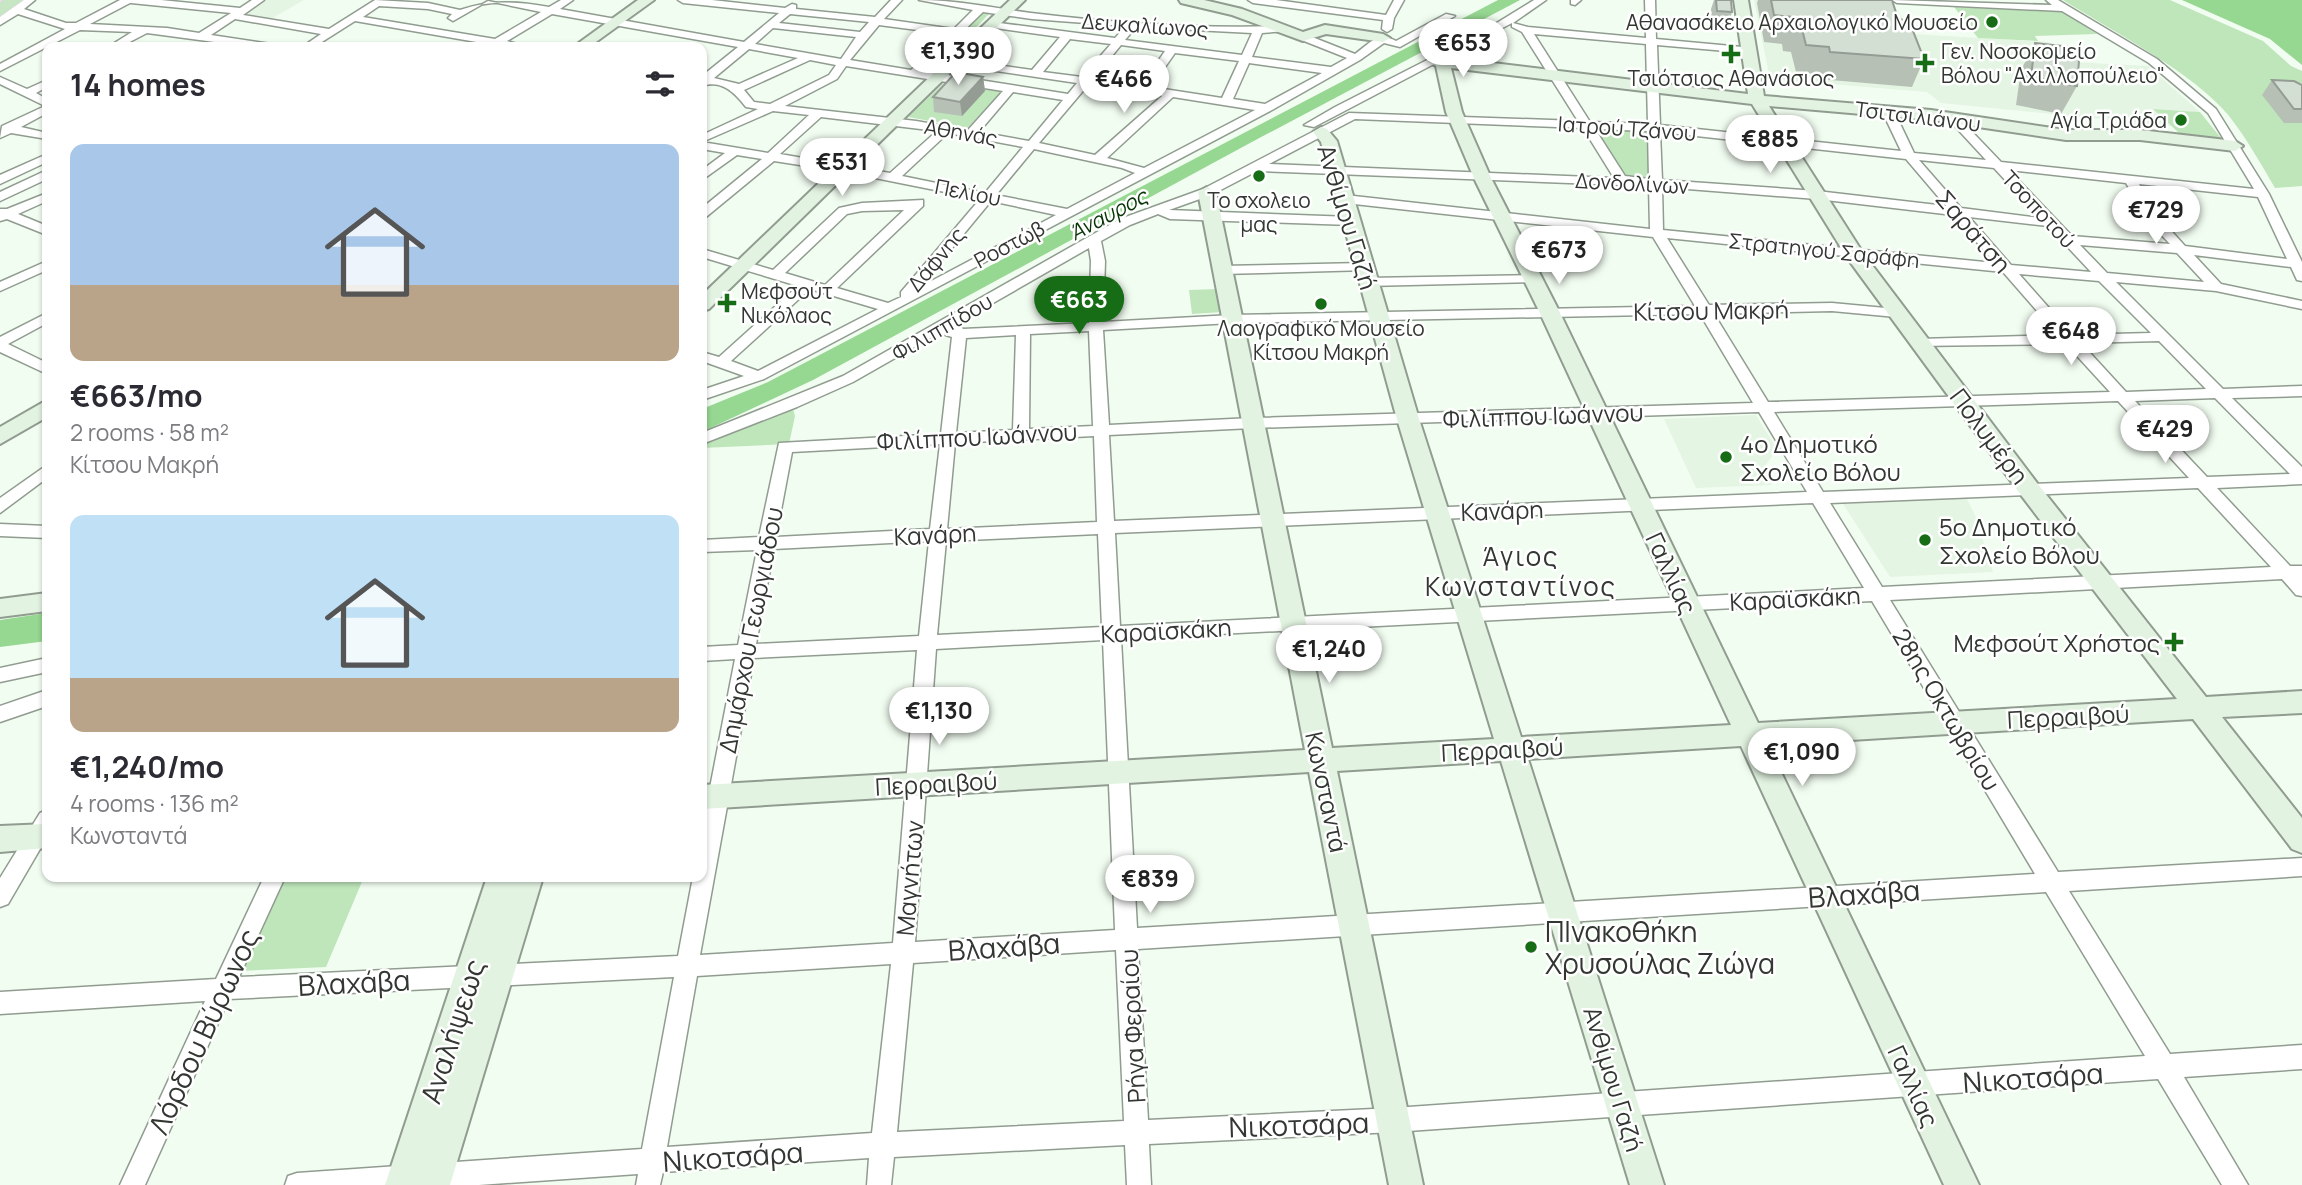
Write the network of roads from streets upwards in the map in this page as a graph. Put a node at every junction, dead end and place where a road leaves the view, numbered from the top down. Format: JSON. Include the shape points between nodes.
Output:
{"nodes":[{"id":1,"x":30,"y":0,"type":"edge"},
{"id":2,"x":129,"y":0,"type":"edge"},
{"id":3,"x":260,"y":0,"type":"edge"},
{"id":4,"x":483,"y":0,"type":"edge"},
{"id":5,"x":493,"y":0,"type":"edge"},
{"id":6,"x":568,"y":0,"type":"edge"},
{"id":7,"x":647,"y":0,"type":"edge"},
{"id":8,"x":683,"y":0,"type":"edge"},
{"id":9,"x":800,"y":0,"type":"edge"},
{"id":10,"x":897,"y":0,"type":"edge"},
{"id":11,"x":1018,"y":0,"type":"edge"},
{"id":12,"x":1186,"y":0,"type":"edge"},
{"id":13,"x":1253,"y":0,"type":"edge"},
{"id":14,"x":1399,"y":0,"type":"edge"},
{"id":15,"x":1650,"y":0,"type":"edge"},
{"id":16,"x":1741,"y":0,"type":"edge"},
{"id":17,"x":1897,"y":0,"type":"edge"},
{"id":18,"x":380,"y":1,"type":"edge"},
{"id":19,"x":932,"y":1,"type":"edge"},
{"id":20,"x":1944,"y":1,"type":"edge"},
{"id":21,"x":172,"y":2,"type":"edge"},
{"id":22,"x":517,"y":2,"type":"edge"},
{"id":23,"x":722,"y":2,"type":"edge"},
{"id":24,"x":2055,"y":4,"type":"edge"},
{"id":25,"x":1325,"y":5,"type":"edge"},
{"id":26,"x":1544,"y":5,"type":"edge"},
{"id":27,"x":1241,"y":6,"type":"edge"},
{"id":28,"x":10,"y":7,"type":"edge"},
{"id":29,"x":202,"y":7,"type":"junction"},
{"id":30,"x":980,"y":9,"type":"junction"},
{"id":31,"x":788,"y":10,"type":"junction"},
{"id":32,"x":550,"y":11,"type":"junction"},
{"id":33,"x":461,"y":13,"type":"junction"},
{"id":34,"x":1005,"y":13,"type":"junction"},
{"id":35,"x":238,"y":14,"type":"junction"},
{"id":36,"x":1450,"y":16,"type":"dead end"},
{"id":37,"x":353,"y":18,"type":"junction"},
{"id":38,"x":1389,"y":18,"type":"junction"},
{"id":39,"x":876,"y":21,"type":"junction"},
{"id":40,"x":0,"y":22,"type":"edge"},
{"id":41,"x":616,"y":22,"type":"junction"},
{"id":42,"x":1133,"y":24,"type":"junction"},
{"id":43,"x":771,"y":25,"type":"junction"},
{"id":44,"x":992,"y":25,"type":"junction"},
{"id":45,"x":78,"y":27,"type":"junction"},
{"id":46,"x":1521,"y":27,"type":"junction"},
{"id":47,"x":1283,"y":29,"type":"junction"},
{"id":48,"x":143,"y":31,"type":"junction"},
{"id":49,"x":1258,"y":31,"type":"junction"},
{"id":50,"x":167,"y":32,"type":"junction"},
{"id":51,"x":330,"y":32,"type":"junction"},
{"id":52,"x":431,"y":32,"type":"junction"},
{"id":53,"x":956,"y":32,"type":"junction"},
{"id":54,"x":863,"y":35,"type":"junction"},
{"id":55,"x":1067,"y":35,"type":"junction"},
{"id":56,"x":207,"y":36,"type":"junction"},
{"id":57,"x":1303,"y":37,"type":"junction"},
{"id":58,"x":1651,"y":41,"type":"junction"},
{"id":59,"x":49,"y":42,"type":"edge"},
{"id":60,"x":122,"y":42,"type":"edge"},
{"id":61,"x":200,"y":42,"type":"edge"},
{"id":62,"x":232,"y":42,"type":"edge"},
{"id":63,"x":315,"y":42,"type":"edge"},
{"id":64,"x":479,"y":42,"type":"edge"},
{"id":65,"x":499,"y":42,"type":"edge"},
{"id":66,"x":587,"y":42,"type":"edge"},
{"id":67,"x":1120,"y":42,"type":"junction"},
{"id":68,"x":1390,"y":42,"type":"junction"},
{"id":69,"x":748,"y":44,"type":"junction"},
{"id":70,"x":42,"y":46,"type":"edge"},
{"id":71,"x":1172,"y":49,"type":"junction"},
{"id":72,"x":1749,"y":50,"type":"junction"},
{"id":73,"x":810,"y":56,"type":"junction"},
{"id":74,"x":1356,"y":58,"type":"junction"},
{"id":75,"x":1246,"y":59,"type":"junction"},
{"id":76,"x":1439,"y":61,"type":"junction"},
{"id":77,"x":955,"y":62,"type":"junction"},
{"id":78,"x":846,"y":63,"type":"junction"},
{"id":79,"x":0,"y":68,"type":"edge"},
{"id":80,"x":1334,"y":71,"type":"junction"},
{"id":81,"x":913,"y":74,"type":"junction"},
{"id":82,"x":1035,"y":74,"type":"junction"},
{"id":83,"x":1557,"y":76,"type":"junction"},
{"id":84,"x":939,"y":77,"type":"junction"},
{"id":85,"x":707,"y":78,"type":"edge"},
{"id":86,"x":0,"y":80,"type":"edge"},
{"id":87,"x":707,"y":82,"type":"edge"},
{"id":88,"x":1086,"y":82,"type":"junction"},
{"id":89,"x":42,"y":86,"type":"edge"},
{"id":90,"x":1653,"y":87,"type":"junction"},
{"id":91,"x":1011,"y":88,"type":"junction"},
{"id":92,"x":736,"y":89,"type":"junction"},
{"id":93,"x":1144,"y":90,"type":"junction"},
{"id":94,"x":26,"y":94,"type":"junction"},
{"id":95,"x":1171,"y":94,"type":"junction"},
{"id":96,"x":1072,"y":98,"type":"junction"},
{"id":97,"x":1757,"y":100,"type":"junction"},
{"id":98,"x":42,"y":101,"type":"edge"},
{"id":99,"x":1226,"y":102,"type":"junction"},
{"id":100,"x":773,"y":107,"type":"junction"},
{"id":101,"x":1268,"y":108,"type":"junction"},
{"id":102,"x":42,"y":111,"type":"edge"},
{"id":103,"x":1888,"y":111,"type":"junction"},
{"id":104,"x":819,"y":112,"type":"junction"},
{"id":105,"x":1457,"y":119,"type":"junction"},
{"id":106,"x":1954,"y":119,"type":"junction"},
{"id":107,"x":895,"y":121,"type":"junction"},
{"id":108,"x":1587,"y":124,"type":"junction"},
{"id":109,"x":1654,"y":128,"type":"junction"},
{"id":110,"x":3,"y":130,"type":"edge"},
{"id":111,"x":946,"y":130,"type":"junction"},
{"id":112,"x":1321,"y":132,"type":"junction"},
{"id":113,"x":971,"y":134,"type":"junction"},
{"id":114,"x":42,"y":135,"type":"edge"},
{"id":115,"x":707,"y":137,"type":"edge"},
{"id":116,"x":1782,"y":141,"type":"junction"},
{"id":117,"x":1031,"y":145,"type":"junction"},
{"id":118,"x":2235,"y":146,"type":"junction"},
{"id":119,"x":707,"y":147,"type":"edge"},
{"id":120,"x":735,"y":151,"type":"junction"},
{"id":121,"x":1909,"y":155,"type":"junction"},
{"id":122,"x":772,"y":156,"type":"junction"},
{"id":123,"x":42,"y":160,"type":"edge"},
{"id":124,"x":1097,"y":160,"type":"junction"},
{"id":125,"x":1998,"y":165,"type":"junction"},
{"id":126,"x":1252,"y":167,"type":"junction"},
{"id":127,"x":845,"y":168,"type":"junction"},
{"id":128,"x":1337,"y":171,"type":"junction"},
{"id":129,"x":707,"y":172,"type":"edge"},
{"id":130,"x":1143,"y":172,"type":"junction"},
{"id":131,"x":42,"y":176,"type":"edge"},
{"id":132,"x":893,"y":177,"type":"junction"},
{"id":133,"x":1482,"y":177,"type":"junction"},
{"id":134,"x":2130,"y":179,"type":"junction"},
{"id":135,"x":0,"y":180,"type":"edge"},
{"id":136,"x":1623,"y":181,"type":"junction"},
{"id":137,"x":936,"y":186,"type":"junction"},
{"id":138,"x":1656,"y":189,"type":"junction"},
{"id":139,"x":2263,"y":194,"type":"junction"},
{"id":140,"x":1816,"y":195,"type":"junction"},
{"id":141,"x":0,"y":197,"type":"edge"},
{"id":142,"x":988,"y":197,"type":"junction"},
{"id":143,"x":42,"y":199,"type":"edge"},
{"id":144,"x":1210,"y":205,"type":"junction"},
{"id":145,"x":916,"y":206,"type":"junction"},
{"id":146,"x":1156,"y":209,"type":"junction"},
{"id":147,"x":707,"y":210,"type":"edge"},
{"id":148,"x":1348,"y":210,"type":"junction"},
{"id":149,"x":1958,"y":212,"type":"junction"},
{"id":150,"x":1068,"y":213,"type":"junction"},
{"id":151,"x":2,"y":214,"type":"edge"},
{"id":152,"x":1501,"y":216,"type":"junction"},
{"id":153,"x":2053,"y":223,"type":"junction"},
{"id":154,"x":42,"y":229,"type":"edge"},
{"id":155,"x":1657,"y":232,"type":"junction"},
{"id":156,"x":1094,"y":239,"type":"junction"},
{"id":157,"x":2068,"y":240,"type":"junction"},
{"id":158,"x":2181,"y":249,"type":"junction"},
{"id":159,"x":707,"y":255,"type":"edge"},
{"id":160,"x":1855,"y":255,"type":"junction"},
{"id":161,"x":743,"y":266,"type":"junction"},
{"id":162,"x":42,"y":267,"type":"edge"},
{"id":163,"x":2007,"y":269,"type":"junction"},
{"id":164,"x":0,"y":270,"type":"edge"},
{"id":165,"x":1222,"y":270,"type":"junction"},
{"id":166,"x":2299,"y":271,"type":"edge"},
{"id":167,"x":1365,"y":274,"type":"junction"},
{"id":168,"x":775,"y":275,"type":"junction"},
{"id":169,"x":2104,"y":278,"type":"junction"},
{"id":170,"x":1532,"y":279,"type":"junction"},
{"id":171,"x":16,"y":280,"type":"junction"},
{"id":172,"x":808,"y":284,"type":"junction"},
{"id":173,"x":0,"y":287,"type":"edge"},
{"id":174,"x":2217,"y":287,"type":"junction"},
{"id":175,"x":827,"y":290,"type":"junction"},
{"id":176,"x":707,"y":299,"type":"edge"},
{"id":177,"x":895,"y":305,"type":"junction"},
{"id":178,"x":2302,"y":305,"type":"edge"},
{"id":179,"x":1705,"y":310,"type":"junction"},
{"id":180,"x":1550,"y":313,"type":"junction"},
{"id":181,"x":1896,"y":313,"type":"junction"},
{"id":182,"x":1378,"y":316,"type":"junction"},
{"id":183,"x":1232,"y":319,"type":"junction"},
{"id":184,"x":42,"y":320,"type":"edge"},
{"id":185,"x":1096,"y":326,"type":"junction"},
{"id":186,"x":949,"y":329,"type":"junction"},
{"id":187,"x":1023,"y":330,"type":"junction"},
{"id":188,"x":2162,"y":337,"type":"junction"},
{"id":189,"x":2070,"y":340,"type":"junction"},
{"id":190,"x":1919,"y":343,"type":"junction"},
{"id":191,"x":0,"y":345,"type":"edge"},
{"id":192,"x":707,"y":358,"type":"edge"},
{"id":193,"x":721,"y":363,"type":"junction"},
{"id":194,"x":42,"y":366,"type":"edge"},
{"id":195,"x":759,"y":376,"type":"junction"},
{"id":196,"x":2302,"y":391,"type":"edge"},
{"id":197,"x":707,"y":394,"type":"edge"},
{"id":198,"x":2219,"y":394,"type":"junction"},
{"id":199,"x":2124,"y":397,"type":"junction"},
{"id":200,"x":1965,"y":402,"type":"junction"},
{"id":201,"x":1764,"y":408,"type":"junction"},
{"id":202,"x":42,"y":410,"type":"edge"},
{"id":203,"x":1597,"y":413,"type":"junction"},
{"id":204,"x":1408,"y":419,"type":"junction"},
{"id":205,"x":1252,"y":423,"type":"junction"},
{"id":206,"x":1101,"y":430,"type":"junction"},
{"id":207,"x":3,"y":431,"type":"edge"},
{"id":208,"x":1021,"y":434,"type":"junction"},
{"id":209,"x":707,"y":437,"type":"edge"},
{"id":210,"x":948,"y":438,"type":"junction"},
{"id":211,"x":785,"y":447,"type":"joint"},
{"id":212,"x":42,"y":474,"type":"edge"},
{"id":213,"x":2302,"y":478,"type":"edge"},
{"id":214,"x":2203,"y":482,"type":"junction"},
{"id":215,"x":2029,"y":489,"type":"junction"},
{"id":216,"x":1819,"y":498,"type":"junction"},
{"id":217,"x":1640,"y":505,"type":"junction"},
{"id":218,"x":0,"y":508,"type":"edge"},
{"id":219,"x":1437,"y":512,"type":"junction"},
{"id":220,"x":1271,"y":519,"type":"junction"},
{"id":221,"x":1106,"y":527,"type":"junction"},
{"id":222,"x":0,"y":530,"type":"edge"},
{"id":223,"x":42,"y":532,"type":"edge"},
{"id":224,"x":938,"y":533,"type":"junction"},
{"id":225,"x":767,"y":543,"type":"junction"},
{"id":226,"x":707,"y":546,"type":"edge"},
{"id":227,"x":2294,"y":572,"type":"edge"},
{"id":228,"x":2102,"y":582,"type":"junction"},
{"id":229,"x":2302,"y":590,"type":"edge"},
{"id":230,"x":1877,"y":594,"type":"junction"},
{"id":231,"x":42,"y":603,"type":"edge"},
{"id":232,"x":1687,"y":604,"type":"junction"},
{"id":233,"x":0,"y":608,"type":"edge"},
{"id":234,"x":1468,"y":615,"type":"junction"},
{"id":235,"x":1293,"y":624,"type":"junction"},
{"id":236,"x":1112,"y":633,"type":"junction"},
{"id":237,"x":927,"y":642,"type":"junction"},
{"id":238,"x":745,"y":652,"type":"junction"},
{"id":239,"x":707,"y":654,"type":"edge"},
{"id":240,"x":42,"y":666,"type":"edge"},
{"id":241,"x":0,"y":675,"type":"edge"},
{"id":242,"x":42,"y":700,"type":"edge"},
{"id":243,"x":2302,"y":702,"type":"edge"},
{"id":244,"x":2199,"y":708,"type":"junction"},
{"id":245,"x":0,"y":714,"type":"edge"},
{"id":246,"x":1955,"y":722,"type":"junction"},
{"id":247,"x":1750,"y":734,"type":"junction"},
{"id":248,"x":1510,"y":749,"type":"junction"},
{"id":249,"x":1321,"y":760,"type":"junction"},
{"id":250,"x":1120,"y":772,"type":"junction"},
{"id":251,"x":916,"y":784,"type":"junction"},
{"id":252,"x":710,"y":796,"type":"edge"},
{"id":253,"x":707,"y":819,"type":"edge"},
{"id":254,"x":42,"y":831,"type":"edge"},
{"id":255,"x":42,"y":834,"type":"edge"},
{"id":256,"x":0,"y":839,"type":"edge"},
{"id":257,"x":2302,"y":840,"type":"edge"},
{"id":258,"x":2302,"y":867,"type":"edge"},
{"id":259,"x":2051,"y":881,"type":"junction"},
{"id":260,"x":272,"y":882,"type":"edge"},
{"id":261,"x":501,"y":882,"type":"edge"},
{"id":262,"x":526,"y":882,"type":"edge"},
{"id":263,"x":699,"y":882,"type":"edge"},
{"id":264,"x":1825,"y":896,"type":"junction"},
{"id":265,"x":0,"y":897,"type":"edge"},
{"id":266,"x":1562,"y":911,"type":"junction"},
{"id":267,"x":1354,"y":925,"type":"junction"},
{"id":268,"x":1127,"y":938,"type":"junction"},
{"id":269,"x":903,"y":953,"type":"junction"},
{"id":270,"x":688,"y":966,"type":"junction"},
{"id":271,"x":484,"y":976,"type":"junction"},
{"id":272,"x":222,"y":990,"type":"junction"},
{"id":273,"x":0,"y":1003,"type":"edge"},
{"id":274,"x":2302,"y":1057,"type":"edge"},
{"id":275,"x":2164,"y":1067,"type":"junction"},
{"id":276,"x":1914,"y":1085,"type":"junction"},
{"id":277,"x":1622,"y":1104,"type":"junction"},
{"id":278,"x":1394,"y":1120,"type":"junction"},
{"id":279,"x":1137,"y":1131,"type":"junction"},
{"id":280,"x":883,"y":1145,"type":"junction"},
{"id":281,"x":651,"y":1173,"type":"edge"},
{"id":282,"x":419,"y":1181,"type":"edge"},
{"id":283,"x":131,"y":1185,"type":"edge"},
{"id":284,"x":296,"y":1185,"type":"edge"},
{"id":285,"x":879,"y":1185,"type":"edge"},
{"id":286,"x":1139,"y":1185,"type":"edge"},
{"id":287,"x":1406,"y":1185,"type":"edge"},
{"id":288,"x":1647,"y":1185,"type":"edge"},
{"id":289,"x":1962,"y":1185,"type":"edge"},
{"id":290,"x":2236,"y":1185,"type":"edge"}],
"edges":[{"from":1,"to":28,"type":"street"},
{"from":2,"to":21,"type":"street"},
{"from":2,"to":45,"type":"street"},
{"from":3,"to":35,"type":"street"},
{"from":4,"to":33,"type":"street"},
{"from":5,"to":22,"type":"street"},
{"from":6,"to":32,"type":"street"},
{"from":7,"to":41,"type":"street"},
{"from":8,"to":23,"type":"street"},
{"from":9,"to":31,"type":"street"},
{"from":10,"to":39,"type":"street"},
{"from":11,"to":34,"type":"street"},
{"from":12,"to":27,"type":"street"},
{"from":13,"to":25,"type":"street"},
{"from":14,"to":38,"type":"street"},
{"from":15,"to":58,"type":"street"},
{"from":16,"to":72,"type":"street","name":"Πολυμέρη"},
{"from":17,"to":20,"type":"street"},
{"from":18,"to":33,"type":"street"},
{"from":18,"to":37,"type":"street"},
{"from":19,"to":30,"type":"street","name":"Δευκαλίωνος"},
{"from":20,"to":24,"type":"street"},
{"from":21,"to":29,"type":"street"},
{"from":22,"to":32,"type":"street"},
{"from":23,"to":31,"type":"street"},
{"from":24,"to":118,"type":"street","via":[[2173,76],[2212,111]]},
{"from":25,"to":38,"type":"street"},
{"from":26,"to":46,"type":"street"},
{"from":26,"to":76,"type":"street","name":"Φιλιππίδου"},
{"from":27,"to":47,"type":"street"},
{"from":28,"to":40,"type":"street"},
{"from":28,"to":45,"type":"street","via":[[51,23]]},
{"from":29,"to":35,"type":"street"},
{"from":29,"to":50,"type":"street"},
{"from":30,"to":34,"type":"street","name":"Δευκαλίωνος"},
{"from":30,"to":53,"type":"street"},
{"from":31,"to":39,"type":"street"},
{"from":31,"to":43,"type":"street"},
{"from":32,"to":41,"type":"street"},
{"from":32,"to":65,"type":"street"},
{"from":33,"to":52,"type":"street"},
{"from":34,"to":42,"type":"street","name":"Δευκαλίωνος"},
{"from":34,"to":44,"type":"street"},
{"from":35,"to":51,"type":"street"},
{"from":35,"to":56,"type":"street"},
{"from":36,"to":68,"type":"street","name":"Ροστώβ"},
{"from":37,"to":51,"type":"street"},
{"from":37,"to":52,"type":"street"},
{"from":38,"to":68,"type":"street"},
{"from":39,"to":53,"type":"street"},
{"from":39,"to":54,"type":"street"},
{"from":41,"to":66,"type":"street"},
{"from":41,"to":69,"type":"street"},
{"from":42,"to":49,"type":"street","name":"Δευκαλίωνος"},
{"from":42,"to":67,"type":"street","name":"Δάφνης"},
{"from":43,"to":54,"type":"street"},
{"from":43,"to":69,"type":"street"},
{"from":44,"to":55,"type":"street"},
{"from":44,"to":77,"type":"street"},
{"from":45,"to":48,"type":"street"},
{"from":45,"to":59,"type":"street"},
{"from":46,"to":58,"type":"street"},
{"from":46,"to":76,"type":"street"},
{"from":46,"to":83,"type":"street"},
{"from":47,"to":49,"type":"street","name":"Δευκαλίωνος"},
{"from":47,"to":57,"type":"street"},
{"from":48,"to":50,"type":"street"},
{"from":48,"to":60,"type":"street"},
{"from":49,"to":75,"type":"street"},
{"from":50,"to":56,"type":"street"},
{"from":51,"to":63,"type":"street"},
{"from":52,"to":64,"type":"street"},
{"from":53,"to":81,"type":"street"},
{"from":54,"to":78,"type":"street"},
{"from":55,"to":67,"type":"street"},
{"from":55,"to":82,"type":"street"},
{"from":56,"to":61,"type":"street"},
{"from":56,"to":62,"type":"street"},
{"from":57,"to":68,"type":"street","via":[[1325,29]]},
{"from":57,"to":74,"type":"street"},
{"from":58,"to":72,"type":"street"},
{"from":58,"to":90,"type":"street"},
{"from":67,"to":71,"type":"street"},
{"from":67,"to":88,"type":"street","name":"Δάφνης"},
{"from":68,"to":74,"type":"street","name":"Ροστώβ"},
{"from":69,"to":73,"type":"street"},
{"from":69,"to":85,"type":"street"},
{"from":70,"to":79,"type":"street"},
{"from":71,"to":75,"type":"street"},
{"from":71,"to":93,"type":"street"},
{"from":72,"to":97,"type":"street","name":"Πολυμέρη"},
{"from":73,"to":78,"type":"street"},
{"from":73,"to":92,"type":"street"},
{"from":74,"to":80,"type":"street","name":"Ροστώβ"},
{"from":75,"to":80,"type":"street"},
{"from":75,"to":99,"type":"street"},
{"from":76,"to":83,"type":"street","name":"Τσιτσιλιάνου"},
{"from":76,"to":105,"type":"street","name":"Γαλλίας"},
{"from":76,"to":126,"type":"street","name":"Φιλιππίδου","via":[[1354,100],[1256,159]]},
{"from":77,"to":82,"type":"street"},
{"from":77,"to":84,"type":"street"},
{"from":78,"to":81,"type":"street"},
{"from":78,"to":100,"type":"street","via":[[833,76]]},
{"from":80,"to":101,"type":"street","name":"Ροστώβ"},
{"from":81,"to":84,"type":"street"},
{"from":82,"to":88,"type":"street"},
{"from":83,"to":90,"type":"street","name":"Τσιτσιλιάνου"},
{"from":83,"to":108,"type":"street"},
{"from":84,"to":91,"type":"street"},
{"from":84,"to":107,"type":"street"},
{"from":86,"to":94,"type":"street"},
{"from":87,"to":92,"type":"street","name":"Αθηνάς"},
{"from":88,"to":93,"type":"street"},
{"from":88,"to":96,"type":"street","name":"Δάφνης"},
{"from":89,"to":94,"type":"street"},
{"from":90,"to":97,"type":"street","name":"Τσιτσιλιάνου"},
{"from":90,"to":109,"type":"street"},
{"from":91,"to":96,"type":"street"},
{"from":91,"to":113,"type":"street"},
{"from":92,"to":100,"type":"street","name":"Αθηνάς","via":[[747,103]]},
{"from":93,"to":95,"type":"street"},
{"from":94,"to":98,"type":"street"},
{"from":95,"to":99,"type":"street"},
{"from":95,"to":124,"type":"street"},
{"from":96,"to":117,"type":"street","name":"Δάφνης"},
{"from":97,"to":103,"type":"street","name":"Τσιτσιλιάνου"},
{"from":97,"to":116,"type":"street","name":"Πολυμέρη"},
{"from":99,"to":101,"type":"street"},
{"from":100,"to":104,"type":"street","name":"Αθηνάς"},
{"from":100,"to":115,"type":"street"},
{"from":101,"to":130,"type":"street","name":"Ροστώβ"},
{"from":102,"to":110,"type":"street"},
{"from":103,"to":106,"type":"street","name":"Τσιτσιλιάνου"},
{"from":103,"to":121,"type":"street","name":"Σαράτση"},
{"from":104,"to":107,"type":"street","name":"Αθηνάς"},
{"from":104,"to":122,"type":"street"},
{"from":105,"to":108,"type":"street","name":"Ιατρού Τζάνου"},
{"from":105,"to":112,"type":"street","name":"Ιατρού Τζάνου","via":[[1353,115]]},
{"from":105,"to":133,"type":"street","name":"Γαλλίας"},
{"from":106,"to":118,"type":"street","name":"Τσιτσιλιάνου","via":[[2075,135],[2140,135]]},
{"from":106,"to":125,"type":"street","name":"Τσοποτού"},
{"from":107,"to":111,"type":"street","name":"Αθηνάς"},
{"from":107,"to":127,"type":"street"},
{"from":108,"to":109,"type":"street","name":"Ιατρού Τζάνου"},
{"from":108,"to":136,"type":"street"},
{"from":109,"to":116,"type":"street","name":"Ιατρού Τζάνου"},
{"from":109,"to":138,"type":"street"},
{"from":110,"to":114,"type":"street"},
{"from":111,"to":113,"type":"street","name":"Αθηνάς"},
{"from":111,"to":132,"type":"street"},
{"from":112,"to":126,"type":"street","name":"Ιατρού Τζάνου"},
{"from":112,"to":128,"type":"street","name":"Ανθίμου Γαζή","via":[[1329,141]]},
{"from":113,"to":117,"type":"street","name":"Αθηνάς"},
{"from":116,"to":121,"type":"street","name":"Ιατρού Τζάνου"},
{"from":116,"to":140,"type":"street","name":"Πολυμέρη"},
{"from":117,"to":124,"type":"street","name":"Αθηνάς"},
{"from":117,"to":142,"type":"street","name":"Δάφνης"},
{"from":118,"to":139,"type":"street"},
{"from":119,"to":120,"type":"street","name":"Πελίου"},
{"from":120,"to":122,"type":"street","name":"Πελίου"},
{"from":120,"to":129,"type":"street"},
{"from":121,"to":125,"type":"street","name":"Ιατρού Τζάνου"},
{"from":121,"to":149,"type":"street","name":"Σαράτση"},
{"from":122,"to":127,"type":"street","name":"Πελίου"},
{"from":122,"to":147,"type":"street"},
{"from":123,"to":135,"type":"street"},
{"from":124,"to":130,"type":"street","name":"Αθηνάς"},
{"from":125,"to":134,"type":"street","name":"Ιατρού Τζάνου"},
{"from":125,"to":153,"type":"street","name":"Τσοποτού"},
{"from":126,"to":128,"type":"street","name":"Δονδολίνων"},
{"from":126,"to":144,"type":"street","name":"Φιλιππίδου"},
{"from":127,"to":132,"type":"street","name":"Πελίου"},
{"from":127,"to":161,"type":"street"},
{"from":128,"to":133,"type":"street","name":"Δονδολίνων"},
{"from":128,"to":148,"type":"street","name":"Ανθίμου Γαζή"},
{"from":130,"to":150,"type":"street","name":"Ροστώβ"},
{"from":131,"to":141,"type":"street"},
{"from":132,"to":137,"type":"street","name":"Πελίου"},
{"from":133,"to":136,"type":"street","name":"Δονδολίνων"},
{"from":133,"to":152,"type":"street","name":"Γαλλίας"},
{"from":134,"to":139,"type":"street","name":"Ιατρού Τζάνου"},
{"from":134,"to":158,"type":"street","via":[[2152,217]]},
{"from":136,"to":138,"type":"street","name":"Δονδολίνων"},
{"from":137,"to":142,"type":"street","name":"Πελίου"},
{"from":137,"to":145,"type":"street"},
{"from":138,"to":140,"type":"street","name":"Δονδολίνων"},
{"from":138,"to":155,"type":"street"},
{"from":139,"to":166,"type":"street"},
{"from":140,"to":149,"type":"street","name":"Δονδολίνων"},
{"from":140,"to":160,"type":"street","name":"Πολυμέρη"},
{"from":142,"to":150,"type":"street","name":"Πελίου"},
{"from":142,"to":177,"type":"street","name":"Δάφνης"},
{"from":143,"to":151,"type":"street"},
{"from":144,"to":146,"type":"street","name":"Φιλιππίδου"},
{"from":144,"to":146,"type":"street","name":"Στρατηγού Σαράφη","via":[[1170,215]]},
{"from":144,"to":148,"type":"street","name":"Στρατηγού Σαράφη"},
{"from":144,"to":165,"type":"street","name":"Κωνσταντά"},
{"from":145,"to":168,"type":"street","via":[[843,211]]},
{"from":145,"to":175,"type":"street"},
{"from":146,"to":156,"type":"street","name":"Φιλιππίδου"},
{"from":148,"to":152,"type":"street","name":"Στρατηγού Σαράφη"},
{"from":148,"to":167,"type":"street","name":"Ανθίμου Γαζή"},
{"from":149,"to":153,"type":"street","name":"Δονδολίνων"},
{"from":149,"to":163,"type":"street","name":"Σαράτση"},
{"from":150,"to":177,"type":"street","name":"Ροστώβ"},
{"from":151,"to":154,"type":"street"},
{"from":152,"to":155,"type":"street","name":"Στρατηγού Σαράφη"},
{"from":152,"to":170,"type":"street","name":"Γαλλίας"},
{"from":153,"to":157,"type":"street","name":"Τσοποτού"},
{"from":155,"to":160,"type":"street","name":"Στρατηγού Σαράφη"},
{"from":155,"to":179,"type":"street","name":"28ης Οκτωβρίου"},
{"from":156,"to":185,"type":"street","name":"Ρήγα Φεραίου"},
{"from":156,"to":186,"type":"street","name":"Φιλιππίδου"},
{"from":157,"to":158,"type":"street"},
{"from":157,"to":169,"type":"street","name":"Τσοποτού"},
{"from":158,"to":166,"type":"street"},
{"from":158,"to":174,"type":"street"},
{"from":159,"to":161,"type":"street"},
{"from":160,"to":163,"type":"street","name":"Στρατηγού Σαράφη"},
{"from":160,"to":181,"type":"street","name":"Πολυμέρη"},
{"from":161,"to":168,"type":"street"},
{"from":161,"to":176,"type":"street"},
{"from":162,"to":171,"type":"street"},
{"from":163,"to":169,"type":"street","name":"Στρατηγού Σαράφη"},
{"from":163,"to":189,"type":"street","name":"Σαράτση"},
{"from":164,"to":171,"type":"street"},
{"from":165,"to":167,"type":"street"},
{"from":165,"to":183,"type":"street","name":"Κωνσταντά"},
{"from":167,"to":170,"type":"street"},
{"from":167,"to":182,"type":"street","name":"Ανθίμου Γαζή"},
{"from":168,"to":172,"type":"street"},
{"from":169,"to":174,"type":"street","name":"Στρατηγού Σαράφη"},
{"from":169,"to":188,"type":"street","name":"Τσοποτού"},
{"from":170,"to":180,"type":"street","name":"Γαλλίας"},
{"from":171,"to":173,"type":"street"},
{"from":172,"to":175,"type":"street"},
{"from":172,"to":193,"type":"street"},
{"from":174,"to":178,"type":"street","name":"Στρατηγού Σαράφη"},
{"from":175,"to":177,"type":"street"},
{"from":177,"to":195,"type":"street","name":"Ροστώβ"},
{"from":179,"to":180,"type":"street","name":"Κίτσου Μακρή"},
{"from":179,"to":181,"type":"street","name":"Κίτσου Μακρή","via":[[1832,307]]},
{"from":179,"to":201,"type":"street","name":"28ης Οκτωβρίου"},
{"from":180,"to":182,"type":"street","name":"Κίτσου Μακρή"},
{"from":180,"to":203,"type":"street","name":"Γαλλίας"},
{"from":181,"to":190,"type":"street","name":"Πολυμέρη"},
{"from":182,"to":183,"type":"street","name":"Κίτσου Μακρή"},
{"from":182,"to":204,"type":"street","name":"Ανθίμου Γαζή"},
{"from":183,"to":185,"type":"street","name":"Κίτσου Μακρή"},
{"from":183,"to":205,"type":"street","name":"Κωνσταντά"},
{"from":184,"to":191,"type":"street"},
{"from":185,"to":187,"type":"street","name":"Κίτσου Μακρή"},
{"from":185,"to":206,"type":"street","name":"Ρήγα Φεραίου"},
{"from":186,"to":187,"type":"street","name":"Κίτσου Μακρή"},
{"from":186,"to":209,"type":"street","name":"Φιλιππίδου","via":[[819,393]]},
{"from":186,"to":210,"type":"street","name":"Μαγνήτων"},
{"from":187,"to":208,"type":"street"},
{"from":188,"to":189,"type":"street"},
{"from":188,"to":198,"type":"street","name":"Τσοποτού"},
{"from":189,"to":190,"type":"street"},
{"from":189,"to":199,"type":"street","name":"Σαράτση"},
{"from":190,"to":200,"type":"street","name":"Πολυμέρη"},
{"from":191,"to":194,"type":"street"},
{"from":192,"to":193,"type":"street"},
{"from":193,"to":195,"type":"street"},
{"from":195,"to":197,"type":"street","name":"Ροστώβ"},
{"from":196,"to":198,"type":"street","name":"Φιλίππου Ιωάννου"},
{"from":198,"to":199,"type":"street","name":"Φιλίππου Ιωάννου"},
{"from":198,"to":213,"type":"street","name":"Τσοποτού"},
{"from":199,"to":200,"type":"street","name":"Φιλίππου Ιωάννου"},
{"from":199,"to":214,"type":"street","name":"Σαράτση"},
{"from":200,"to":201,"type":"street","name":"Φιλίππου Ιωάννου"},
{"from":200,"to":215,"type":"street","name":"Πολυμέρη"},
{"from":201,"to":203,"type":"street","name":"Φιλίππου Ιωάννου"},
{"from":201,"to":216,"type":"street","name":"28ης Οκτωβρίου"},
{"from":202,"to":207,"type":"street"},
{"from":203,"to":204,"type":"street","name":"Φιλίππου Ιωάννου"},
{"from":203,"to":217,"type":"street","name":"Γαλλίας"},
{"from":204,"to":205,"type":"street","name":"Φιλίππου Ιωάννου"},
{"from":204,"to":219,"type":"street","name":"Ανθίμου Γαζή"},
{"from":205,"to":206,"type":"street","name":"Φιλίππου Ιωάννου"},
{"from":205,"to":220,"type":"street","name":"Κωνσταντά"},
{"from":206,"to":208,"type":"street","name":"Φιλίππου Ιωάννου"},
{"from":206,"to":221,"type":"street","name":"Ρήγα Φεραίου"},
{"from":208,"to":210,"type":"street","name":"Φιλίππου Ιωάννου"},
{"from":210,"to":211,"type":"street","name":"Φιλίππου Ιωάννου"},
{"from":210,"to":224,"type":"street","name":"Μαγνήτων"},
{"from":211,"to":225,"type":"street","name":"Δημάρχου Γεωργιάδου"},
{"from":212,"to":218,"type":"street"},
{"from":213,"to":214,"type":"street","name":"Κανάρη"},
{"from":214,"to":215,"type":"street","name":"Κανάρη"},
{"from":214,"to":227,"type":"street","name":"Σαράτση"},
{"from":215,"to":216,"type":"street","name":"Κανάρη"},
{"from":215,"to":228,"type":"street","name":"Πολυμέρη"},
{"from":216,"to":217,"type":"street","name":"Κανάρη"},
{"from":216,"to":230,"type":"street","name":"28ης Οκτωβρίου"},
{"from":217,"to":219,"type":"street","name":"Κανάρη"},
{"from":217,"to":232,"type":"street","name":"Γαλλίας"},
{"from":219,"to":220,"type":"street","name":"Κανάρη"},
{"from":219,"to":234,"type":"street","name":"Ανθίμου Γαζή"},
{"from":220,"to":221,"type":"street","name":"Κανάρη"},
{"from":220,"to":235,"type":"street","name":"Κωνσταντά"},
{"from":221,"to":224,"type":"street","name":"Κανάρη"},
{"from":221,"to":236,"type":"street","name":"Ρήγα Φεραίου"},
{"from":222,"to":223,"type":"street"},
{"from":224,"to":225,"type":"street","name":"Κανάρη"},
{"from":224,"to":237,"type":"street","name":"Μαγνήτων"},
{"from":225,"to":226,"type":"street","name":"Κανάρη"},
{"from":225,"to":238,"type":"street","name":"Δημάρχου Γεωργιάδου"},
{"from":227,"to":228,"type":"street","name":"Καραϊσκάκη"},
{"from":227,"to":229,"type":"street","name":"Σαράτση"},
{"from":228,"to":230,"type":"street","name":"Καραϊσκάκη"},
{"from":228,"to":244,"type":"street","name":"Πολυμέρη"},
{"from":230,"to":232,"type":"street","name":"Καραϊσκάκη"},
{"from":230,"to":246,"type":"street","name":"28ης Οκτωβρίου"},
{"from":231,"to":233,"type":"street"},
{"from":232,"to":234,"type":"street","name":"Καραϊσκάκη"},
{"from":232,"to":247,"type":"street","name":"Γαλλίας"},
{"from":234,"to":235,"type":"street","name":"Καραϊσκάκη"},
{"from":234,"to":248,"type":"street","name":"Ανθίμου Γαζή"},
{"from":235,"to":236,"type":"street","name":"Καραϊσκάκη"},
{"from":235,"to":249,"type":"street","name":"Κωνσταντά"},
{"from":236,"to":237,"type":"street","name":"Καραϊσκάκη"},
{"from":236,"to":250,"type":"street","name":"Ρήγα Φεραίου"},
{"from":237,"to":238,"type":"street","name":"Καραϊσκάκη"},
{"from":237,"to":251,"type":"street","name":"Μαγνήτων"},
{"from":238,"to":239,"type":"street","name":"Καραϊσκάκη"},
{"from":238,"to":252,"type":"street","name":"Δημάρχου Γεωργιάδου"},
{"from":240,"to":241,"type":"street"},
{"from":242,"to":245,"type":"street"},
{"from":243,"to":244,"type":"street","name":"Περραιβού"},
{"from":244,"to":246,"type":"street","name":"Περραιβού"},
{"from":244,"to":257,"type":"street","name":"Πολυμέρη"},
{"from":246,"to":247,"type":"street","name":"Περραιβού"},
{"from":246,"to":259,"type":"street","name":"28ης Οκτωβρίου"},
{"from":247,"to":248,"type":"street","name":"Περραιβού"},
{"from":247,"to":264,"type":"street","name":"Γαλλίας"},
{"from":248,"to":249,"type":"street","name":"Περραιβού"},
{"from":248,"to":266,"type":"street","name":"Ανθίμου Γαζή"},
{"from":249,"to":250,"type":"street","name":"Περραιβού"},
{"from":249,"to":267,"type":"street","name":"Κωνσταντά"},
{"from":250,"to":251,"type":"street","name":"Περραιβού"},
{"from":250,"to":268,"type":"street","name":"Ρήγα Φεραίου"},
{"from":251,"to":252,"type":"street","name":"Περραιβού"},
{"from":251,"to":269,"type":"street","name":"Μαγνήτων"},
{"from":252,"to":253,"type":"street","name":"Δημάρχου Γεωργιάδου"},
{"from":254,"to":256,"type":"street"},
{"from":255,"to":265,"type":"street"},
{"from":258,"to":259,"type":"street","name":"Βλαχάβα"},
{"from":259,"to":264,"type":"street","name":"Βλαχάβα"},
{"from":259,"to":275,"type":"street","name":"28ης Οκτωβρίου"},
{"from":260,"to":272,"type":"street","name":"Λόρδου Βύρωνος"},
{"from":261,"to":271,"type":"street","name":"Αναλήψεως"},
{"from":262,"to":271,"type":"street","name":"Αναλήψεως"},
{"from":263,"to":270,"type":"street","name":"Δημάρχου Γεωργιάδου"},
{"from":264,"to":266,"type":"street","name":"Βλαχάβα"},
{"from":264,"to":276,"type":"street","name":"Γαλλίας"},
{"from":266,"to":267,"type":"street","name":"Βλαχάβα"},
{"from":266,"to":277,"type":"street","name":"Ανθίμου Γαζή"},
{"from":267,"to":268,"type":"street","name":"Βλαχάβα"},
{"from":267,"to":278,"type":"street","name":"Κωνσταντά"},
{"from":268,"to":269,"type":"street","name":"Βλαχάβα"},
{"from":268,"to":279,"type":"street","name":"Ρήγα Φεραίου"},
{"from":269,"to":270,"type":"street","name":"Βλαχάβα"},
{"from":269,"to":280,"type":"street","name":"Μαγνήτων"},
{"from":270,"to":271,"type":"street","name":"Βλαχάβα"},
{"from":270,"to":281,"type":"street","name":"Δημάρχου Γεωργιάδου"},
{"from":271,"to":272,"type":"street","name":"Βλαχάβα"},
{"from":271,"to":282,"type":"street","name":"Αναλήψεως"},
{"from":272,"to":273,"type":"street","name":"Βλαχάβα"},
{"from":272,"to":283,"type":"street","name":"Λόρδου Βύρωνος"},
{"from":274,"to":275,"type":"street","name":"Νικοτσάρα"},
{"from":275,"to":276,"type":"street","name":"Νικοτσάρα"},
{"from":275,"to":290,"type":"street","name":"28ης Οκτωβρίου"},
{"from":276,"to":277,"type":"street","name":"Νικοτσάρα"},
{"from":276,"to":289,"type":"street","name":"Γαλλίας"},
{"from":277,"to":278,"type":"street","name":"Νικοτσάρα"},
{"from":277,"to":288,"type":"street","name":"Ανθίμου Γαζή"},
{"from":278,"to":279,"type":"street","name":"Νικοτσάρα"},
{"from":278,"to":287,"type":"street","name":"Κωνσταντά"},
{"from":279,"to":280,"type":"street","name":"Νικοτσάρα"},
{"from":279,"to":286,"type":"street","name":"Ρήγα Φεραίου"},
{"from":280,"to":281,"type":"street","name":"Νικοτσάρα"},
{"from":280,"to":285,"type":"street","name":"Μαγνήτων"},
{"from":281,"to":282,"type":"street","name":"Νικοτσάρα"},
{"from":282,"to":284,"type":"street","name":"Νικοτσάρα"}]}
